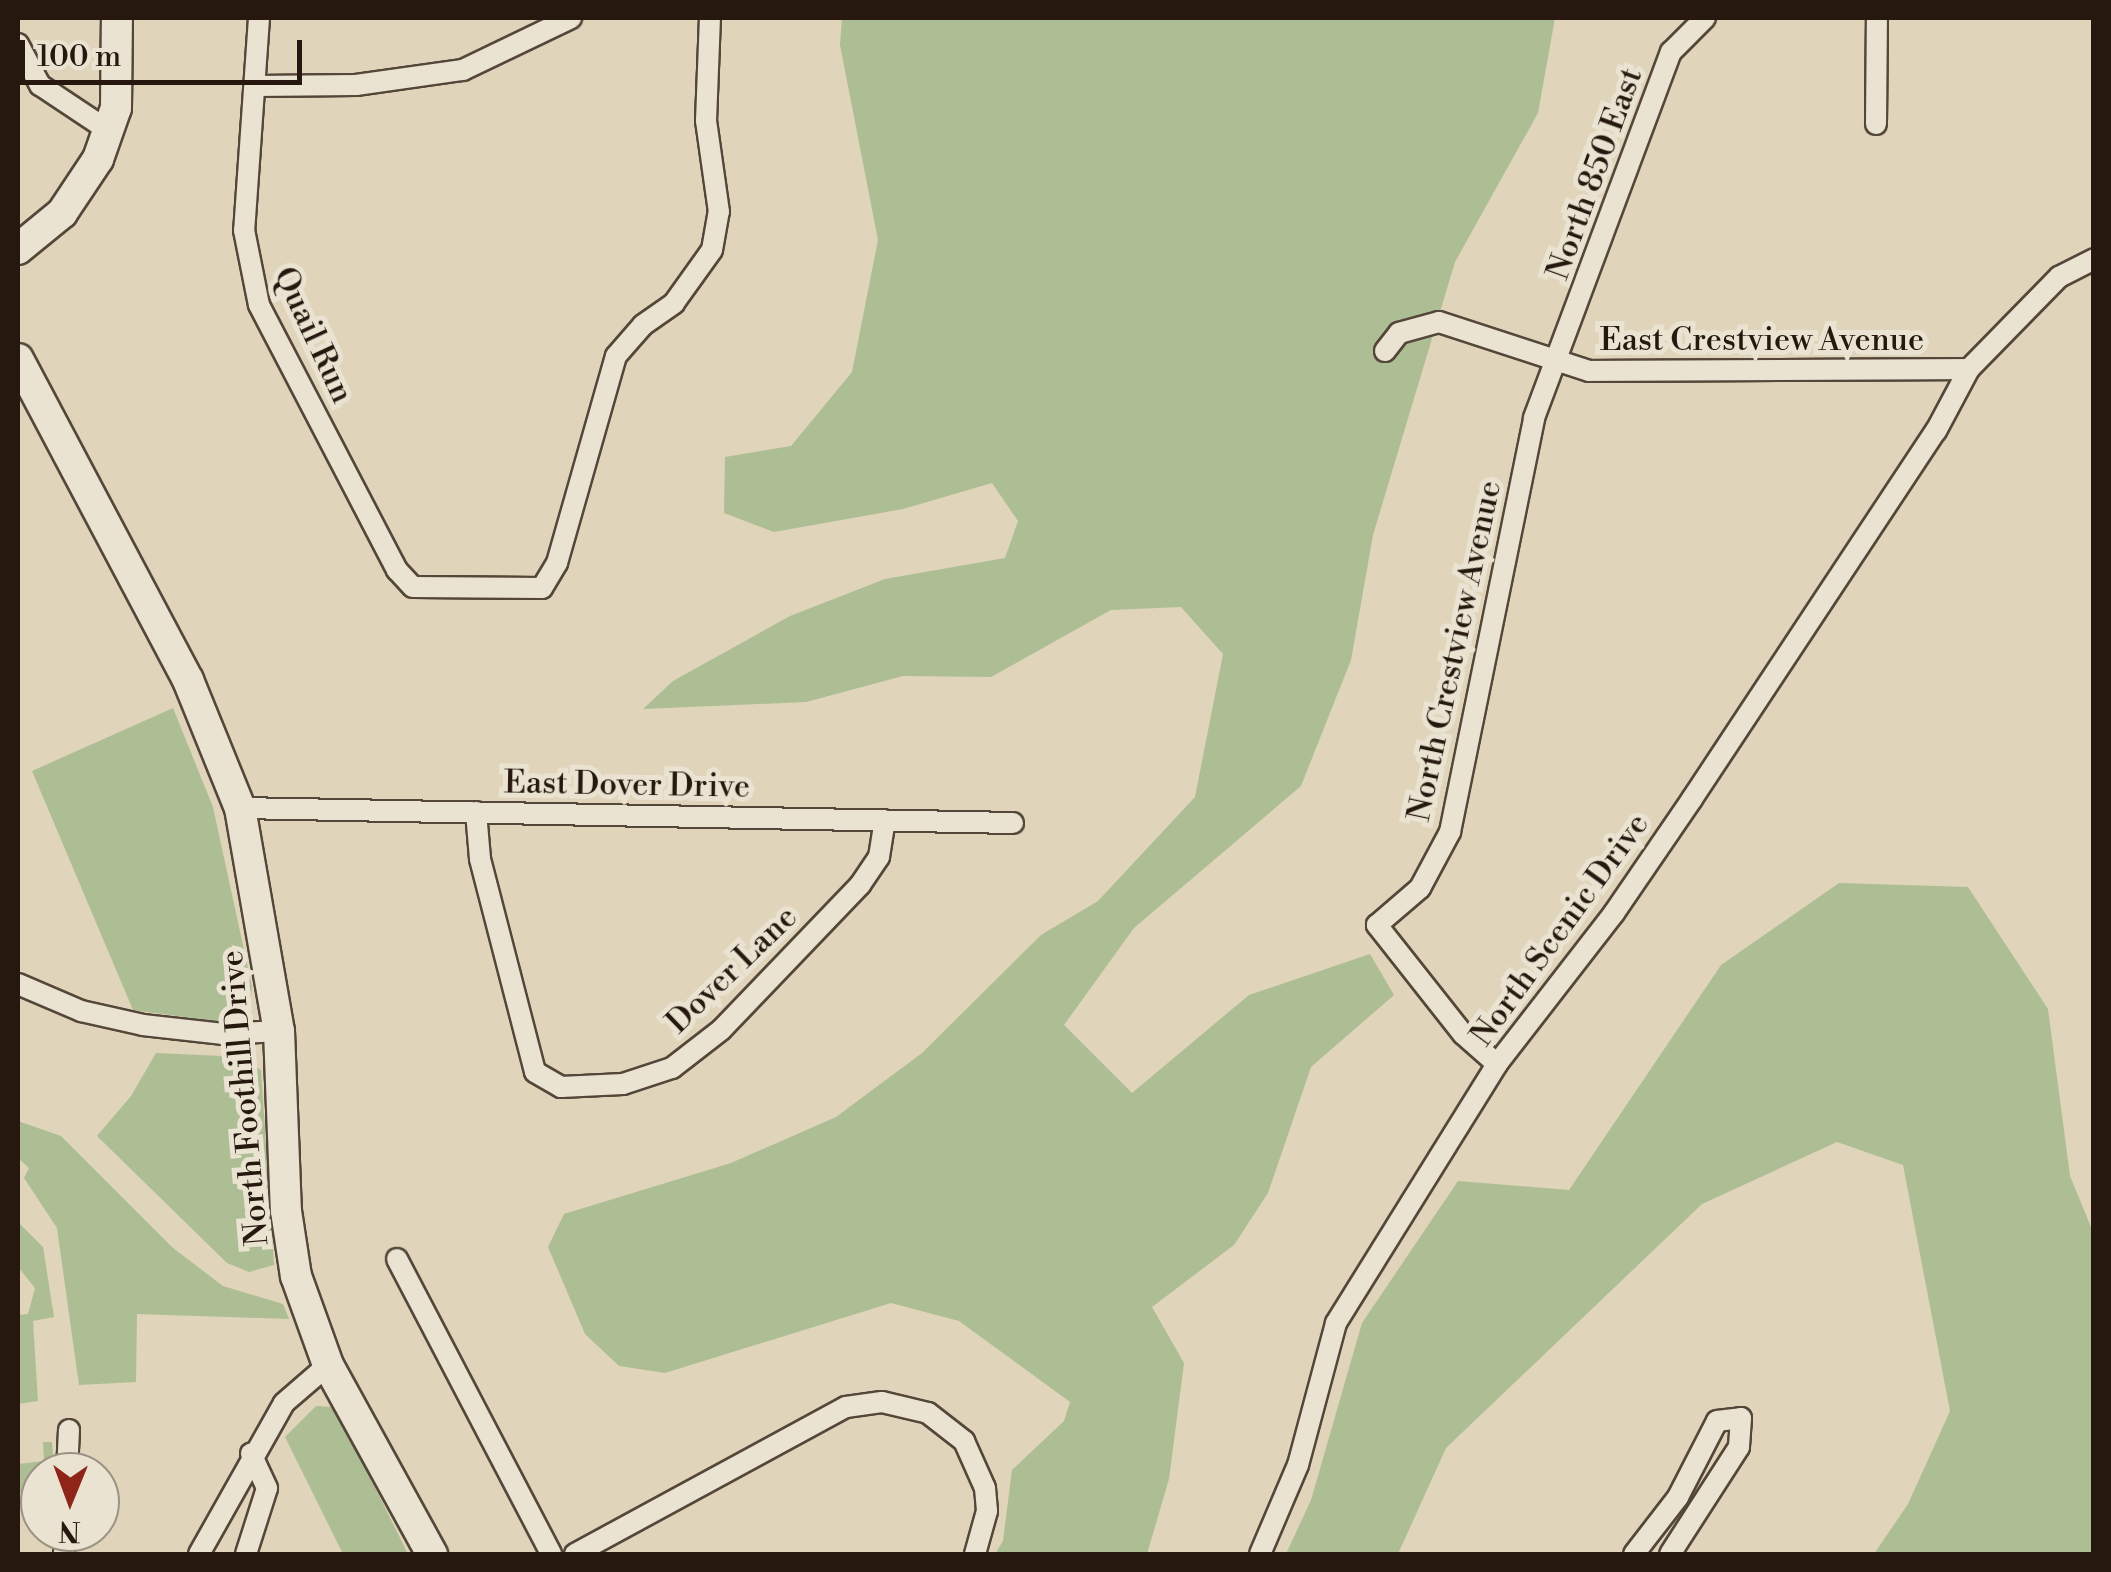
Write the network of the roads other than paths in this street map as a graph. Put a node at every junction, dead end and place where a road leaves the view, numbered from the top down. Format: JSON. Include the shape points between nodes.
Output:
{"nodes":[{"id":1,"x":116,"y":18,"type":"edge"},
{"id":2,"x":259,"y":18,"type":"edge"},
{"id":3,"x":571,"y":18,"type":"edge"},
{"id":4,"x":710,"y":18,"type":"edge"},
{"id":5,"x":1705,"y":18,"type":"edge"},
{"id":6,"x":1878,"y":18,"type":"edge"},
{"id":7,"x":18,"y":44,"type":"edge"},
{"id":8,"x":256,"y":86,"type":"junction"},
{"id":9,"x":1876,"y":124,"type":"dead end"},
{"id":10,"x":108,"y":131,"type":"junction"},
{"id":11,"x":18,"y":249,"type":"edge"},
{"id":12,"x":2094,"y":258,"type":"edge"},
{"id":13,"x":1385,"y":351,"type":"dead end"},
{"id":14,"x":18,"y":359,"type":"edge"},
{"id":15,"x":1556,"y":362,"type":"junction"},
{"id":16,"x":1969,"y":369,"type":"junction"},
{"id":17,"x":240,"y":808,"type":"junction"},
{"id":18,"x":476,"y":812,"type":"junction"},
{"id":19,"x":884,"y":820,"type":"junction"},
{"id":20,"x":1013,"y":823,"type":"dead end"},
{"id":21,"x":18,"y":984,"type":"edge"},
{"id":22,"x":280,"y":1031,"type":"junction"},
{"id":23,"x":1497,"y":1064,"type":"junction"},
{"id":24,"x":397,"y":1258,"type":"dead end"},
{"id":25,"x":328,"y":1366,"type":"junction"},
{"id":26,"x":68,"y":1430,"type":"dead end"},
{"id":27,"x":67,"y":1452,"type":"edge"},
{"id":28,"x":251,"y":1453,"type":"junction"},
{"id":29,"x":199,"y":1554,"type":"edge"},
{"id":30,"x":246,"y":1554,"type":"edge"},
{"id":31,"x":432,"y":1554,"type":"edge"},
{"id":32,"x":551,"y":1554,"type":"edge"},
{"id":33,"x":575,"y":1554,"type":"edge"},
{"id":34,"x":976,"y":1554,"type":"edge"},
{"id":35,"x":1260,"y":1554,"type":"edge"},
{"id":36,"x":1634,"y":1554,"type":"edge"},
{"id":37,"x":1670,"y":1554,"type":"edge"}],
"edges":[{"from":1,"to":10,"type":"street","via":[[121,56]]},
{"from":2,"to":8,"type":"street","name":"Quail Run"},
{"from":3,"to":8,"type":"street","via":[[463,70],[356,85]]},
{"from":4,"to":8,"type":"street","name":"Quail Run","via":[[706,121],[720,212],[712,250],[674,304],[643,325],[616,356],[557,563],[542,588],[420,587],[397,570],[252,284],[244,230]]},
{"from":5,"to":15,"type":"street","name":"North 850 East","via":[[1672,52]]},
{"from":6,"to":9,"type":"street"},
{"from":7,"to":10,"type":"street","via":[[40,85]]},
{"from":10,"to":11,"type":"street","via":[[81,189]]},
{"from":12,"to":16,"type":"street","name":"North Scenic Drive","via":[[2059,276]]},
{"from":13,"to":15,"type":"street","name":"East Crestview Avenue","via":[[1399,333],[1439,322]]},
{"from":14,"to":17,"type":"street","name":"North Foothill Drive","via":[[188,680]]},
{"from":15,"to":16,"type":"street","name":"East Crestview Avenue","via":[[1589,372]]},
{"from":15,"to":23,"type":"street","name":"North Crestview Avenue","via":[[1534,418],[1450,832],[1420,888],[1377,925],[1463,1034]]},
{"from":16,"to":23,"type":"street","name":"North Scenic Drive","via":[[1936,431],[1681,815]]},
{"from":17,"to":18,"type":"street","name":"East Dover Drive"},
{"from":17,"to":22,"type":"street","name":"North Foothill Drive"},
{"from":18,"to":19,"type":"street","name":"East Dover Drive"},
{"from":18,"to":19,"type":"street","name":"Dover Lane","via":[[480,860],[535,1072],[561,1087],[623,1084],[672,1068],[721,1030],[860,885],[879,857]]},
{"from":19,"to":20,"type":"street","name":"East Dover Drive"},
{"from":21,"to":22,"type":"street","via":[[82,1011],[143,1025],[223,1034]]},
{"from":22,"to":25,"type":"street","name":"North Foothill Drive","via":[[286,1211],[296,1276]]},
{"from":23,"to":35,"type":"street","name":"North Scenic Drive","via":[[1336,1323],[1298,1465]]},
{"from":24,"to":32,"type":"street"},
{"from":25,"to":28,"type":"street","via":[[284,1402]]},
{"from":25,"to":31,"type":"street","name":"North Foothill Drive"},
{"from":26,"to":27,"type":"street"},
{"from":28,"to":29,"type":"street"},
{"from":28,"to":30,"type":"street","via":[[267,1488]]},
{"from":33,"to":34,"type":"street","via":[[846,1407],[882,1402],[928,1413],[964,1441],[985,1488],[987,1511]]},
{"from":36,"to":37,"type":"street","via":[[1678,1497],[1718,1421],[1741,1418],[1738,1447]]}]}
